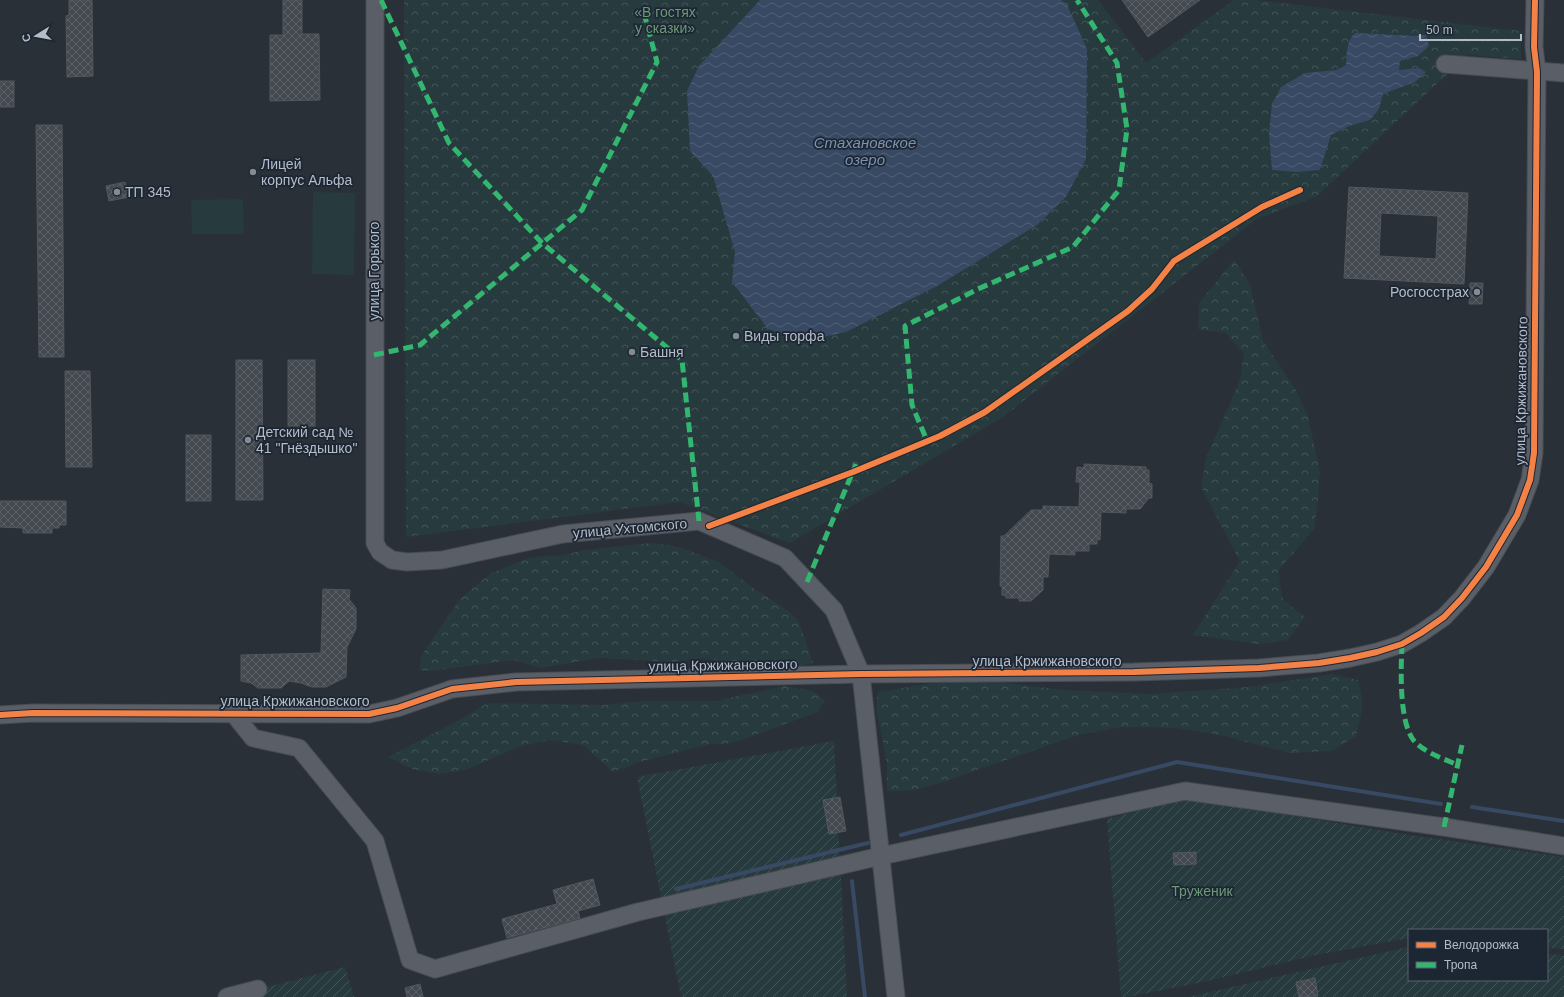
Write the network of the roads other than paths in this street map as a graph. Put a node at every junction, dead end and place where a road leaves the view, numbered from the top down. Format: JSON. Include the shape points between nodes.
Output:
{"nodes":[{"id":1,"x":375,"y":0,"type":"edge"},
{"id":2,"x":1535,"y":0,"type":"edge"},
{"id":3,"x":1445,"y":64,"type":"dead end"},
{"id":4,"x":1537,"y":72,"type":"junction"},
{"id":5,"x":1564,"y":73,"type":"edge"},
{"id":6,"x":377,"y":547,"type":"joint"},
{"id":7,"x":861,"y":674,"type":"junction"},
{"id":8,"x":233,"y":713,"type":"junction"},
{"id":9,"x":0,"y":715,"type":"edge"},
{"id":10,"x":1564,"y":846,"type":"edge"},
{"id":11,"x":881,"y":856,"type":"junction"},
{"id":12,"x":258,"y":989,"type":"dead end"},
{"id":13,"x":227,"y":997,"type":"edge"},
{"id":14,"x":896,"y":997,"type":"edge"}],
"edges":[{"from":1,"to":6,"type":"street","name":"улица Горького"},
{"from":2,"to":4,"type":"street","name":"улица Кржижановского","via":[[1534,47]]},
{"from":3,"to":4,"type":"street"},
{"from":4,"to":5,"type":"street"},
{"from":4,"to":7,"type":"street","name":"улица Кржижановского","via":[[1534,453],[1530,480],[1517,515],[1503,541],[1462,598],[1444,617],[1402,644],[1377,652],[1319,663],[1259,668],[1134,672]]},
{"from":6,"to":7,"type":"street","name":"улица Ухтомского","via":[[392,560],[442,560],[563,534],[699,521],[785,558],[834,610]]},
{"from":7,"to":8,"type":"street","name":"улица Кржижановского","via":[[516,682],[452,689],[397,708],[369,714]]},
{"from":7,"to":11,"type":"street","name":"улица Ухтомского"},
{"from":8,"to":9,"type":"street","name":"улица Кржижановского"},
{"from":8,"to":11,"type":"street","via":[[253,738],[300,748],[374,842],[410,960],[435,968],[638,912]]},
{"from":10,"to":11,"type":"street","via":[[1185,791]]},
{"from":11,"to":14,"type":"street","name":"улица Ухтомского"},
{"from":12,"to":13,"type":"street"}]}
